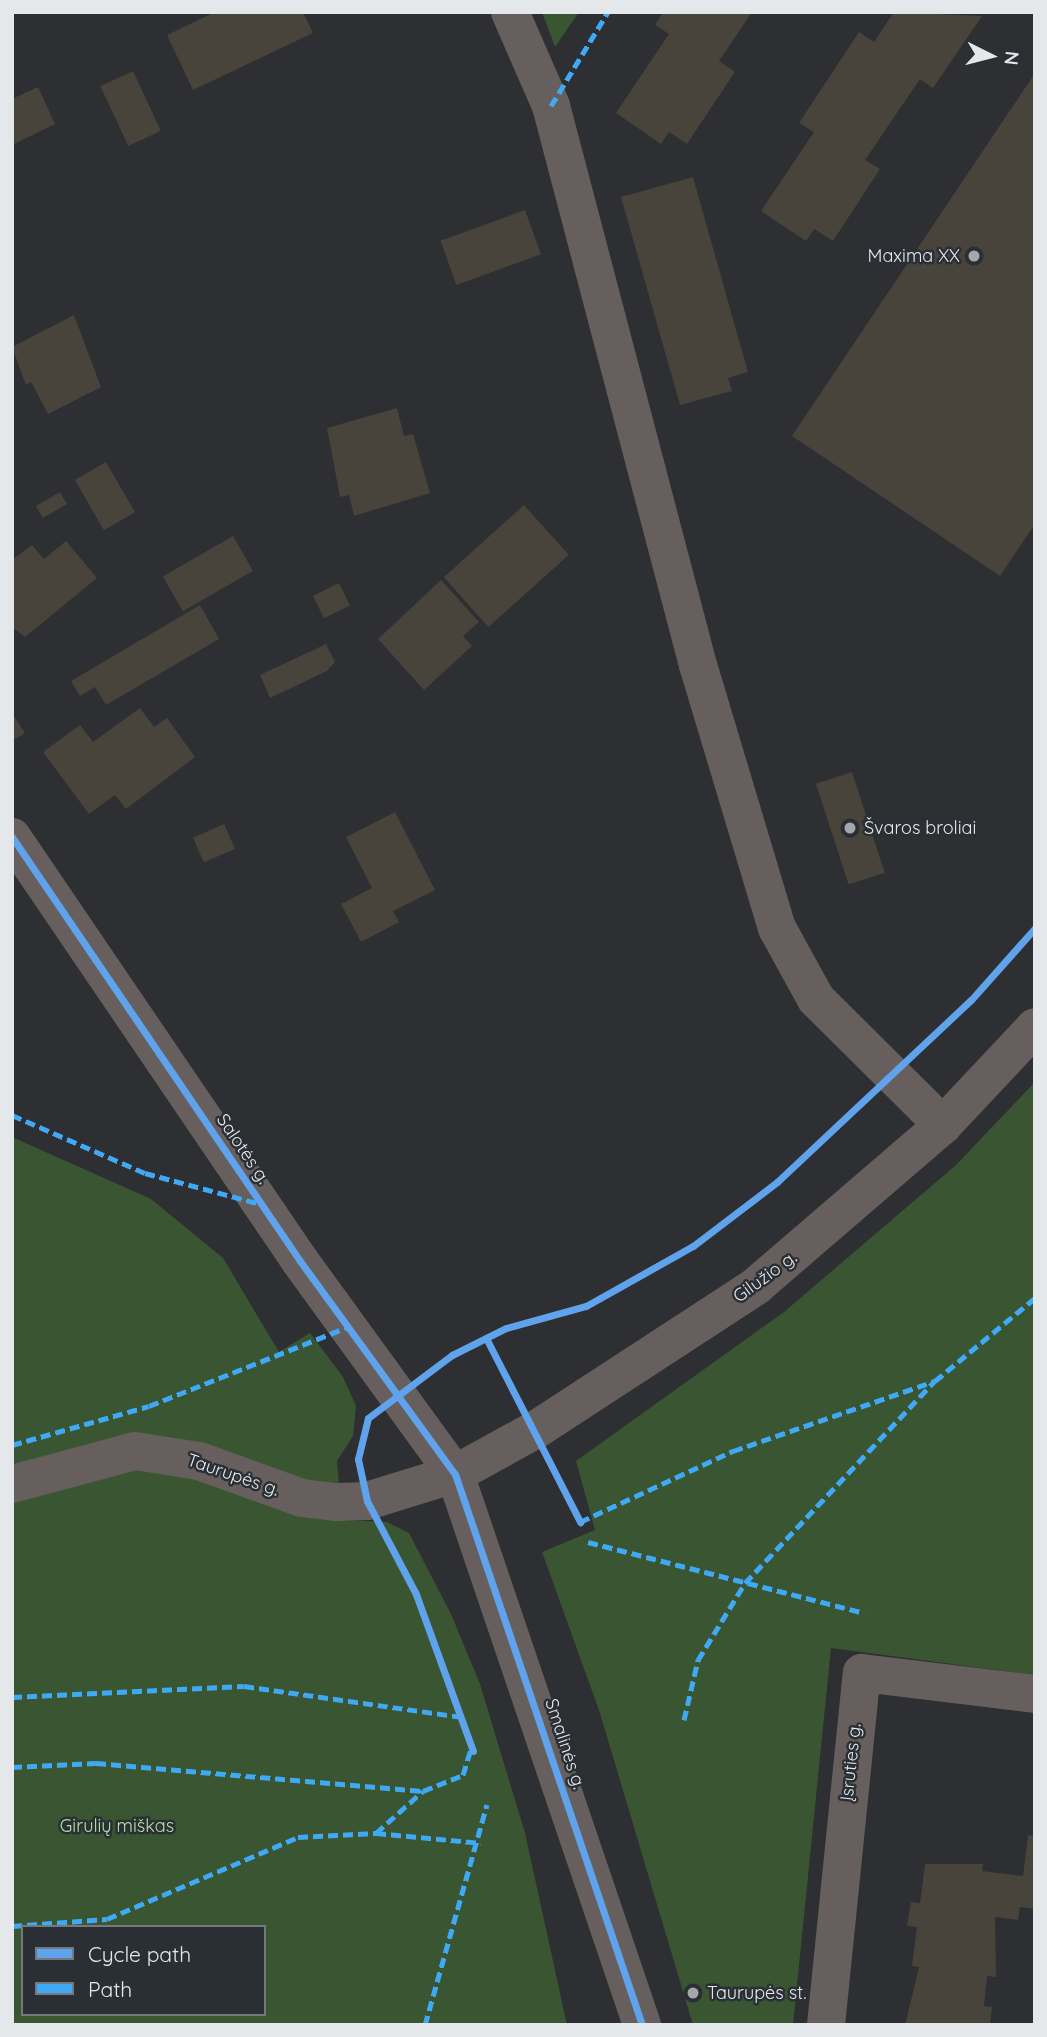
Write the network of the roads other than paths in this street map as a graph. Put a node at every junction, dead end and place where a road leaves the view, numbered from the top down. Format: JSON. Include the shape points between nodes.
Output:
{"nodes":[{"id":1,"x":510,"y":12,"type":"edge"},
{"id":2,"x":16,"y":850,"type":"edge"},
{"id":3,"x":1035,"y":1027,"type":"edge"},
{"id":4,"x":943,"y":1125,"type":"junction"},
{"id":5,"x":454,"y":1474,"type":"junction"},
{"id":6,"x":12,"y":1484,"type":"edge"},
{"id":7,"x":1035,"y":1694,"type":"edge"},
{"id":8,"x":642,"y":2025,"type":"edge"},
{"id":9,"x":826,"y":2025,"type":"edge"}],
"edges":[{"from":1,"to":4,"type":"street","via":[[551,106],[698,665],[777,928],[816,999]]},
{"from":2,"to":5,"type":"street","name":"Salotės g."},
{"from":3,"to":4,"type":"street","name":"Gilužio g."},
{"from":4,"to":5,"type":"street","name":"Gilužio g.","via":[[756,1286],[537,1429]]},
{"from":5,"to":6,"type":"street","name":"Taurupės g.","via":[[367,1500],[337,1502],[302,1498],[199,1461],[135,1451]]},
{"from":5,"to":8,"type":"street","name":"Smalinės g."},
{"from":7,"to":9,"type":"street","name":"Įsruties g.","via":[[862,1673]]}]}
